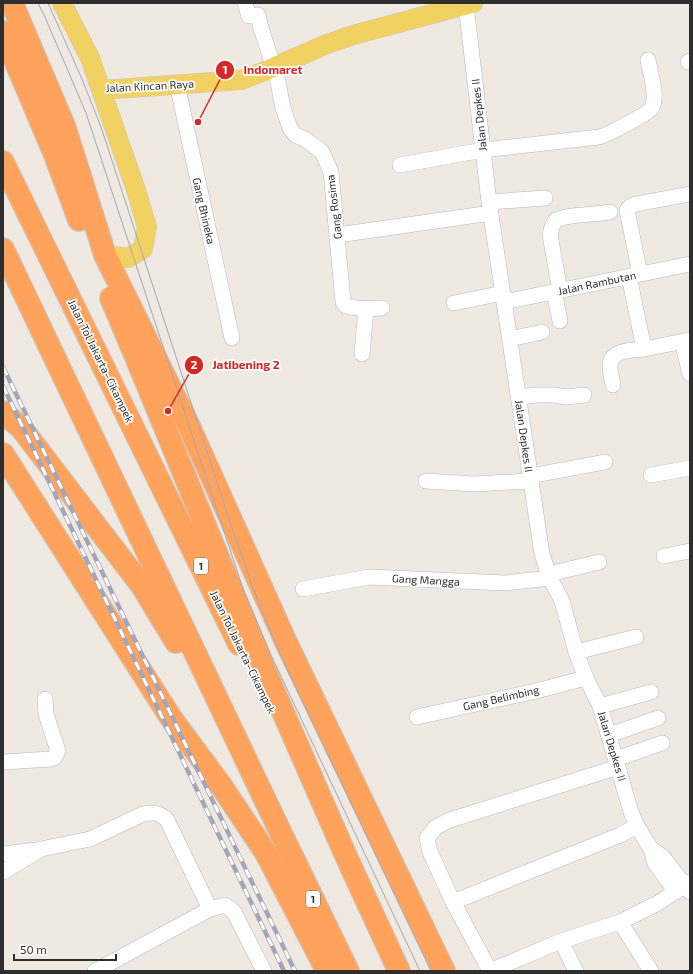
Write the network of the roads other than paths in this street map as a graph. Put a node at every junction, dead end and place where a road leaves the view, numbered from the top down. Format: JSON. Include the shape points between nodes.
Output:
{"nodes":[{"id":1,"x":12,"y":3,"type":"edge"},
{"id":2,"x":62,"y":3,"type":"edge"},
{"id":3,"x":245,"y":3,"type":"edge"},
{"id":4,"x":469,"y":4,"type":"edge"},
{"id":5,"x":431,"y":8,"type":"edge"},
{"id":6,"x":3,"y":32,"type":"edge"},
{"id":7,"x":648,"y":60,"type":"dead end"},
{"id":8,"x":273,"y":63,"type":"junction"},
{"id":9,"x":177,"y":84,"type":"junction"},
{"id":10,"x":102,"y":90,"type":"junction"},
{"id":11,"x":483,"y":150,"type":"junction"},
{"id":12,"x":3,"y":162,"type":"edge"},
{"id":13,"x":400,"y":165,"type":"dead end"},
{"id":14,"x":690,"y":194,"type":"edge"},
{"id":15,"x":545,"y":198,"type":"dead end"},
{"id":16,"x":490,"y":208,"type":"junction"},
{"id":17,"x":610,"y":212,"type":"dead end"},
{"id":18,"x":338,"y":235,"type":"junction"},
{"id":19,"x":3,"y":249,"type":"edge"},
{"id":20,"x":105,"y":255,"type":"junction"},
{"id":21,"x":690,"y":264,"type":"edge"},
{"id":22,"x":635,"y":275,"type":"junction"},
{"id":23,"x":557,"y":292,"type":"junction"},
{"id":24,"x":503,"y":298,"type":"junction"},
{"id":25,"x":454,"y":303,"type":"dead end"},
{"id":26,"x":382,"y":308,"type":"dead end"},
{"id":27,"x":366,"y":309,"type":"junction"},
{"id":28,"x":560,"y":321,"type":"dead end"},
{"id":29,"x":542,"y":332,"type":"dead end"},
{"id":30,"x":232,"y":338,"type":"dead end"},
{"id":31,"x":510,"y":339,"type":"junction"},
{"id":32,"x":686,"y":340,"type":"edge"},
{"id":33,"x":644,"y":349,"type":"junction"},
{"id":34,"x":362,"y":354,"type":"dead end"},
{"id":35,"x":690,"y":374,"type":"edge"},
{"id":36,"x":613,"y":385,"type":"dead end"},
{"id":37,"x":584,"y":396,"type":"dead end"},
{"id":38,"x":519,"y":397,"type":"junction"},
{"id":39,"x":3,"y":412,"type":"edge"},
{"id":40,"x":3,"y":454,"type":"edge"},
{"id":41,"x":605,"y":462,"type":"dead end"},
{"id":42,"x":690,"y":468,"type":"edge"},
{"id":43,"x":652,"y":475,"type":"dead end"},
{"id":44,"x":530,"y":479,"type":"junction"},
{"id":45,"x":426,"y":481,"type":"dead end"},
{"id":46,"x":690,"y":551,"type":"edge"},
{"id":47,"x":664,"y":556,"type":"dead end"},
{"id":48,"x":599,"y":562,"type":"dead end"},
{"id":49,"x":549,"y":576,"type":"junction"},
{"id":50,"x":303,"y":589,"type":"dead end"},
{"id":51,"x":636,"y":637,"type":"dead end"},
{"id":52,"x":576,"y":652,"type":"junction"},
{"id":53,"x":586,"y":678,"type":"junction"},
{"id":54,"x":651,"y":692,"type":"dead end"},
{"id":55,"x":45,"y":699,"type":"dead end"},
{"id":56,"x":600,"y":706,"type":"junction"},
{"id":57,"x":416,"y":717,"type":"dead end"},
{"id":58,"x":658,"y":718,"type":"dead end"},
{"id":59,"x":608,"y":734,"type":"junction"},
{"id":60,"x":662,"y":743,"type":"dead end"},
{"id":61,"x":3,"y":762,"type":"edge"},
{"id":62,"x":617,"y":763,"type":"junction"},
{"id":63,"x":636,"y":826,"type":"junction"},
{"id":64,"x":278,"y":827,"type":"junction"},
{"id":65,"x":41,"y":849,"type":"junction"},
{"id":66,"x":3,"y":854,"type":"edge"},
{"id":67,"x":3,"y":872,"type":"edge"},
{"id":68,"x":685,"y":888,"type":"edge"},
{"id":69,"x":453,"y":902,"type":"junction"},
{"id":70,"x":210,"y":909,"type":"junction"},
{"id":71,"x":620,"y":922,"type":"junction"},
{"id":72,"x":561,"y":942,"type":"junction"},
{"id":73,"x":95,"y":971,"type":"edge"},
{"id":74,"x":264,"y":971,"type":"edge"},
{"id":75,"x":327,"y":971,"type":"edge"},
{"id":76,"x":348,"y":971,"type":"edge"},
{"id":77,"x":398,"y":971,"type":"edge"},
{"id":78,"x":444,"y":971,"type":"edge"},
{"id":79,"x":576,"y":971,"type":"edge"},
{"id":80,"x":651,"y":971,"type":"edge"}],
"edges":[{"from":1,"to":20,"type":"highway","via":[[65,128]]},
{"from":2,"to":10,"type":"main road","name":"Jalan Kincan Raya","via":[[90,58]]},
{"from":3,"to":8,"type":"street","name":"Gang Rosima","via":[[249,16],[258,15]]},
{"from":4,"to":5,"type":"main road","name":"Jalan Kincan Raya"},
{"from":4,"to":11,"type":"street","name":"Jalan Depkes II"},
{"from":5,"to":8,"type":"main road","name":"Jalan Kincan Raya"},
{"from":6,"to":77,"type":"highway","via":[[55,155],[90,250],[262,664]]},
{"from":7,"to":11,"type":"street","via":[[654,99],[651,108],[644,114],[598,137]]},
{"from":8,"to":9,"type":"main road","name":"Jalan Kincan Raya","via":[[254,76],[241,80]]},
{"from":8,"to":18,"type":"street","name":"Gang Rosima","via":[[290,128],[294,135],[305,139],[322,152],[327,162]]},
{"from":9,"to":10,"type":"main road","name":"Jalan Kincan Raya"},
{"from":9,"to":30,"type":"street","name":"Gang Bhineka"},
{"from":10,"to":20,"type":"main road","via":[[147,227],[143,249],[128,258]]},
{"from":11,"to":13,"type":"street"},
{"from":11,"to":16,"type":"street","name":"Jalan Depkes II"},
{"from":12,"to":77,"type":"highway","name":"Jalan Tol Jakarta–Cikampek","number":"1"},
{"from":14,"to":22,"type":"street","via":[[636,204],[627,210]]},
{"from":15,"to":16,"type":"street"},
{"from":16,"to":18,"type":"street"},
{"from":16,"to":24,"type":"street","name":"Jalan Depkes II"},
{"from":17,"to":23,"type":"street","via":[[564,218],[555,222],[551,228],[550,239]]},
{"from":18,"to":27,"type":"street","name":"Gang Rosima","via":[[344,302],[346,306]]},
{"from":19,"to":64,"type":"highway","number":"1"},
{"from":20,"to":78,"type":"highway","via":[[189,426],[285,640]]},
{"from":21,"to":22,"type":"street","name":"Jalan Rambutan"},
{"from":22,"to":23,"type":"street","name":"Jalan Rambutan"},
{"from":22,"to":33,"type":"street"},
{"from":23,"to":24,"type":"street","name":"Jalan Rambutan"},
{"from":23,"to":28,"type":"street"},
{"from":24,"to":25,"type":"street","name":"Jalan Rambutan"},
{"from":24,"to":31,"type":"street","name":"Jalan Depkes II"},
{"from":26,"to":27,"type":"street","name":"Gang Rosima"},
{"from":27,"to":34,"type":"street"},
{"from":29,"to":31,"type":"street"},
{"from":31,"to":38,"type":"street","name":"Jalan Depkes II"},
{"from":32,"to":33,"type":"street"},
{"from":32,"to":35,"type":"street"},
{"from":33,"to":36,"type":"street","via":[[621,352],[614,356],[610,366]]},
{"from":37,"to":38,"type":"street"},
{"from":38,"to":44,"type":"street","name":"Jalan Depkes II"},
{"from":39,"to":64,"type":"highway","via":[[22,429],[142,586],[198,677]]},
{"from":40,"to":75,"type":"highway","via":[[171,718],[220,784],[266,853]]},
{"from":41,"to":44,"type":"street"},
{"from":42,"to":43,"type":"street"},
{"from":44,"to":45,"type":"street","via":[[474,484]]},
{"from":44,"to":49,"type":"street","name":"Jalan Depkes II","via":[[542,554]]},
{"from":46,"to":47,"type":"street"},
{"from":48,"to":49,"type":"street","name":"Gang Mangga"},
{"from":49,"to":50,"type":"street","name":"Gang Mangga","via":[[505,583],[369,577]]},
{"from":49,"to":52,"type":"street","name":"Jalan Depkes II","via":[[562,601]]},
{"from":51,"to":52,"type":"street"},
{"from":52,"to":53,"type":"street","name":"Jalan Depkes II"},
{"from":53,"to":56,"type":"street","name":"Jalan Depkes II"},
{"from":53,"to":57,"type":"street","name":"Gang Belimbing"},
{"from":54,"to":56,"type":"street"},
{"from":55,"to":61,"type":"street","via":[[46,714],[58,751],[55,756],[51,759]]},
{"from":56,"to":59,"type":"street","name":"Jalan Depkes II"},
{"from":58,"to":59,"type":"street"},
{"from":59,"to":62,"type":"street","name":"Jalan Depkes II"},
{"from":60,"to":62,"type":"street"},
{"from":62,"to":63,"type":"street","name":"Jalan Depkes II"},
{"from":62,"to":69,"type":"street","via":[[436,827],[427,838],[430,852]]},
{"from":63,"to":68,"type":"street","name":"Jalan Depkes II","via":[[651,849],[663,857]]},
{"from":63,"to":69,"type":"street","via":[[620,835]]},
{"from":64,"to":76,"type":"highway","number":"1"},
{"from":65,"to":66,"type":"street"},
{"from":65,"to":67,"type":"street"},
{"from":65,"to":70,"type":"street","via":[[90,839],[143,814],[160,814],[167,820]]},
{"from":68,"to":71,"type":"street"},
{"from":69,"to":72,"type":"street","via":[[490,971]]},
{"from":70,"to":73,"type":"street"},
{"from":70,"to":74,"type":"street","via":[[225,905],[234,912]]},
{"from":71,"to":72,"type":"street"},
{"from":71,"to":80,"type":"street"},
{"from":72,"to":79,"type":"street"}]}
